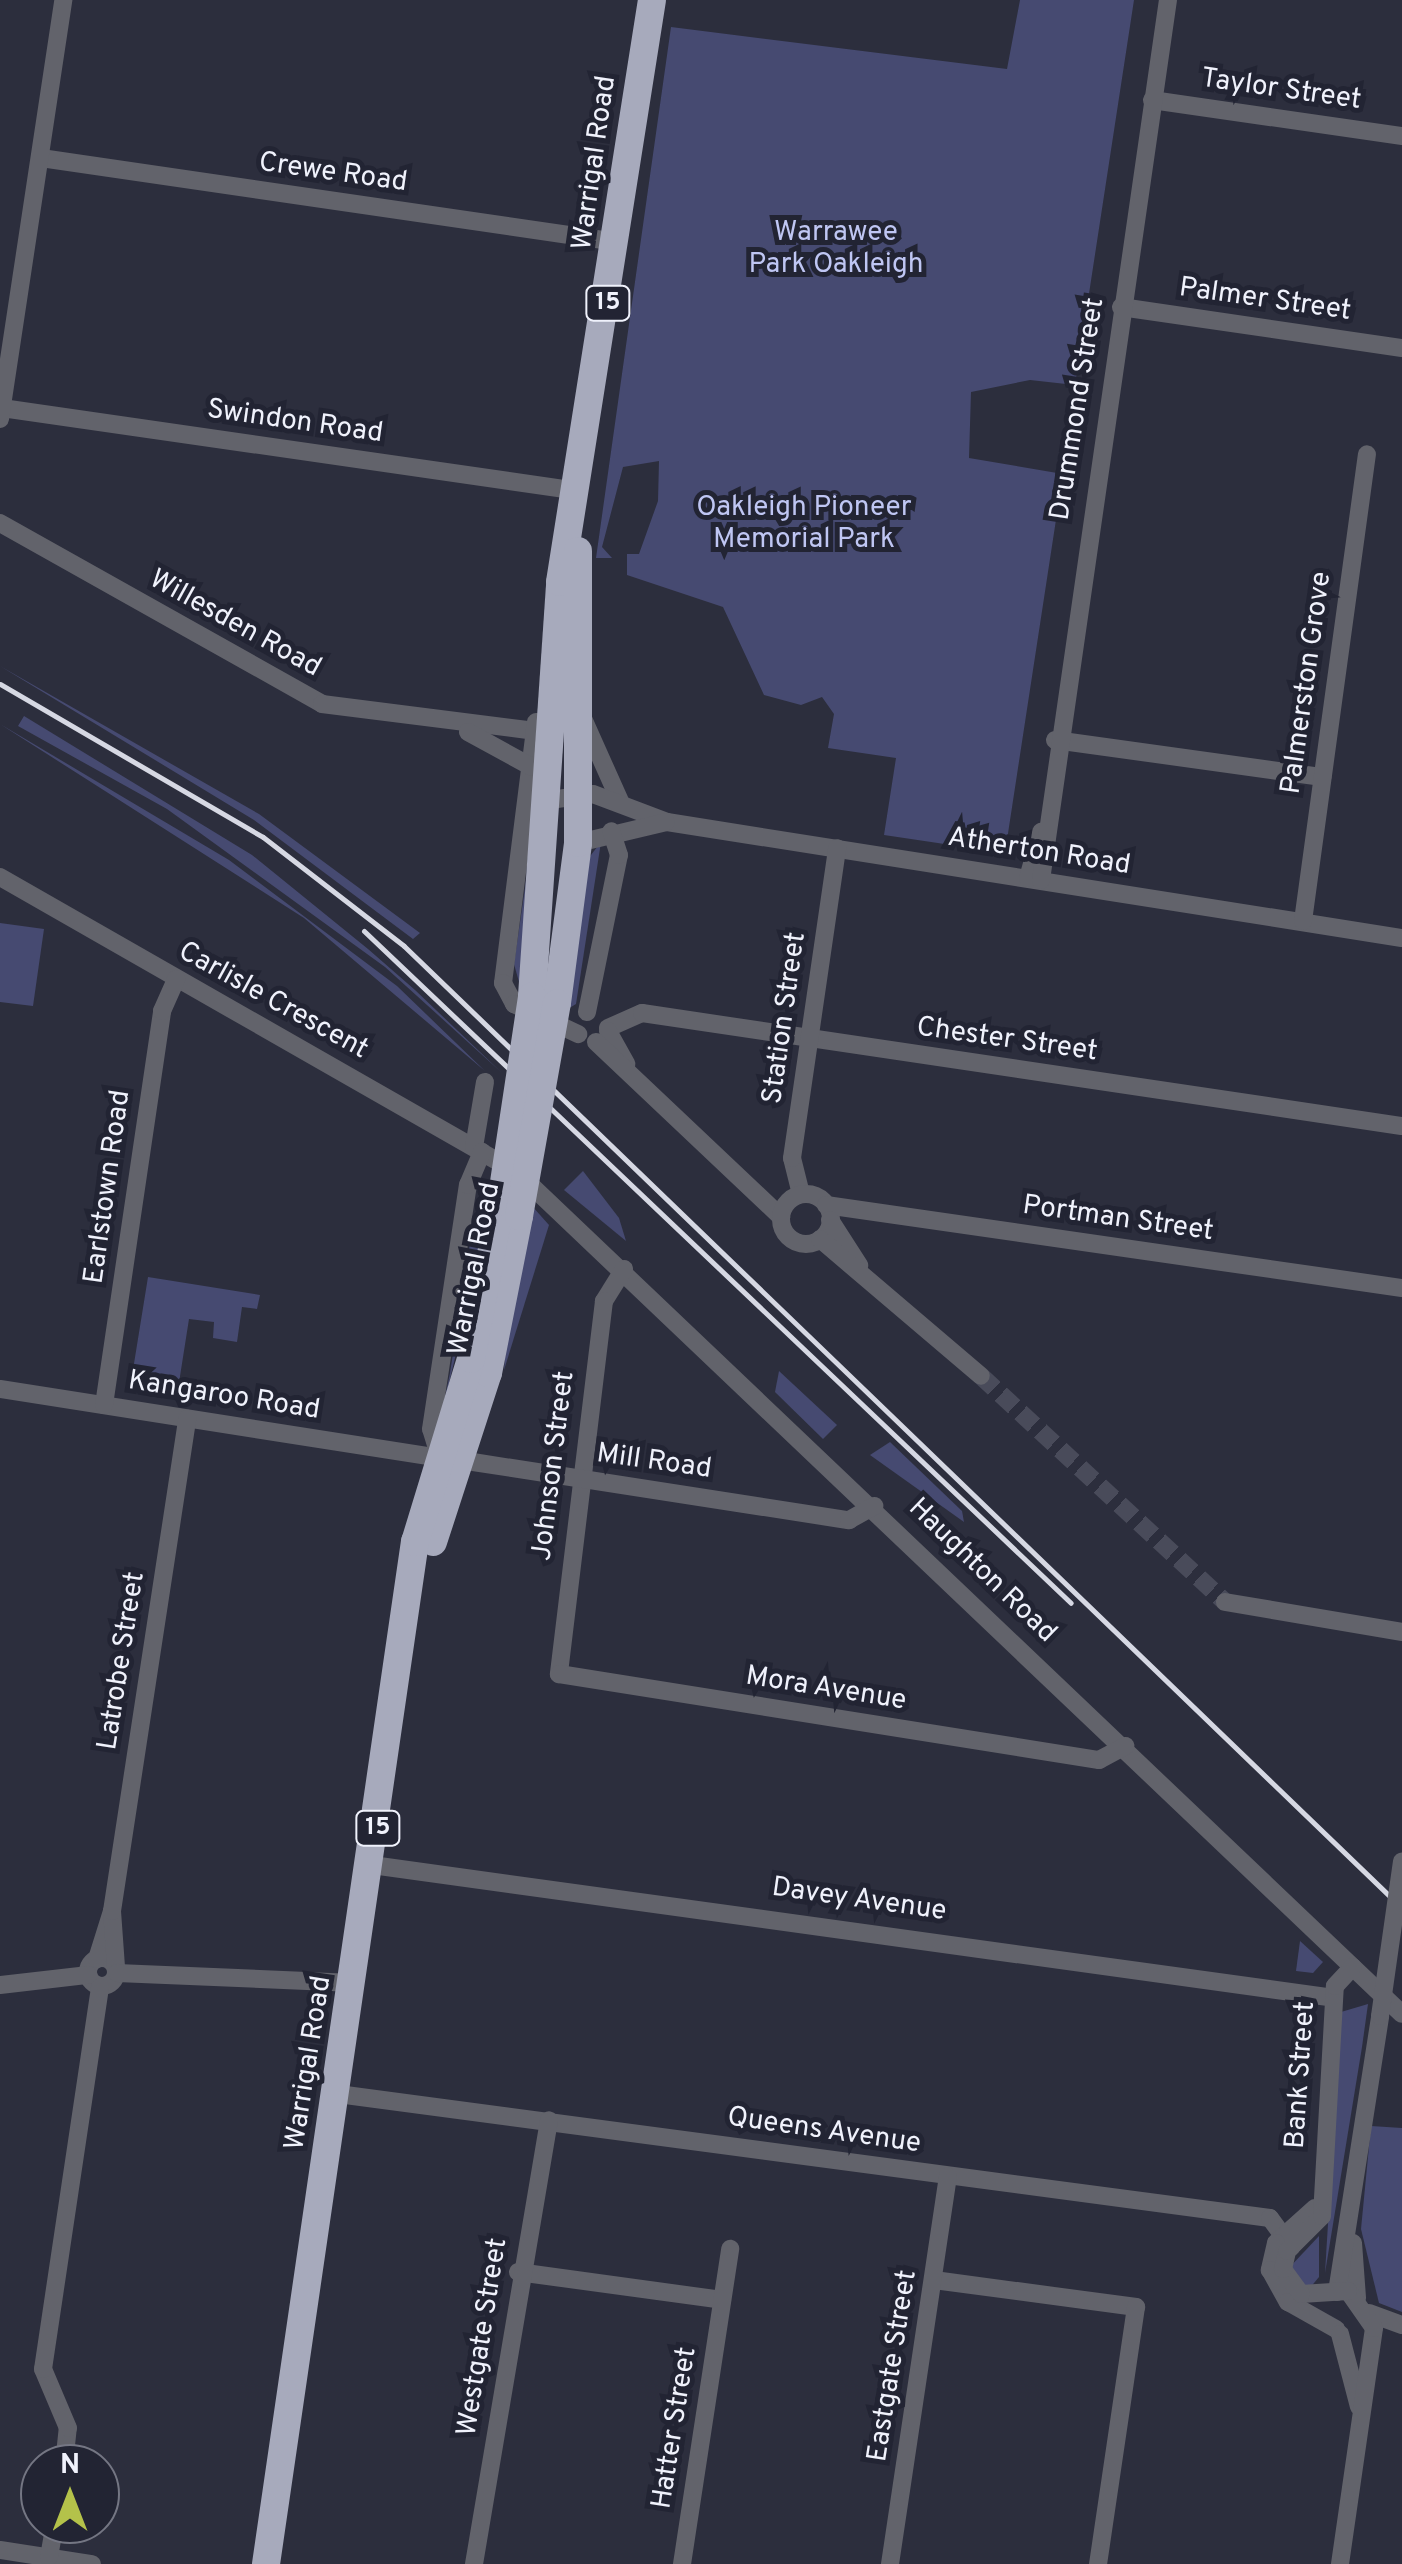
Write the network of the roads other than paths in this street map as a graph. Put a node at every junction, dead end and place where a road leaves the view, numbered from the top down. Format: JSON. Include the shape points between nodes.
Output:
{"nodes":[{"id":1,"x":63,"y":0,"type":"edge"},
{"id":2,"x":652,"y":0,"type":"edge"},
{"id":3,"x":1168,"y":0,"type":"edge"},
{"id":4,"x":1152,"y":100,"type":"junction"},
{"id":5,"x":1402,"y":136,"type":"edge"},
{"id":6,"x":41,"y":158,"type":"junction"},
{"id":7,"x":616,"y":242,"type":"junction"},
{"id":8,"x":1121,"y":308,"type":"junction"},
{"id":9,"x":1402,"y":348,"type":"edge"},
{"id":10,"x":1,"y":413,"type":"edge"},
{"id":11,"x":1367,"y":454,"type":"dead end"},
{"id":12,"x":578,"y":503,"type":"junction"},
{"id":13,"x":0,"y":524,"type":"edge"},
{"id":14,"x":555,"y":661,"type":"junction"},
{"id":15,"x":580,"y":714,"type":"junction"},
{"id":16,"x":458,"y":728,"type":"junction"},
{"id":17,"x":535,"y":731,"type":"junction"},
{"id":18,"x":1055,"y":740,"type":"junction"},
{"id":19,"x":532,"y":767,"type":"junction"},
{"id":20,"x":1322,"y":777,"type":"junction"},
{"id":21,"x":579,"y":794,"type":"junction"},
{"id":22,"x":550,"y":800,"type":"junction"},
{"id":23,"x":620,"y":801,"type":"junction"},
{"id":24,"x":667,"y":822,"type":"junction"},
{"id":25,"x":611,"y":831,"type":"junction"},
{"id":26,"x":578,"y":843,"type":"junction"},
{"id":27,"x":837,"y":848,"type":"junction"},
{"id":28,"x":0,"y":877,"type":"edge"},
{"id":29,"x":1034,"y":879,"type":"junction"},
{"id":30,"x":1303,"y":920,"type":"junction"},
{"id":31,"x":1402,"y":938,"type":"edge"},
{"id":32,"x":176,"y":979,"type":"junction"},
{"id":33,"x":562,"y":1013,"type":"junction"},
{"id":34,"x":604,"y":1033,"type":"junction"},
{"id":35,"x":810,"y":1039,"type":"junction"},
{"id":36,"x":485,"y":1082,"type":"dead end"},
{"id":37,"x":1402,"y":1126,"type":"edge"},
{"id":38,"x":478,"y":1149,"type":"junction"},
{"id":39,"x":518,"y":1173,"type":"joint"},
{"id":40,"x":739,"y":1173,"type":"junction"},
{"id":41,"x":796,"y":1197,"type":"junction"},
{"id":42,"x":828,"y":1213,"type":"junction"},
{"id":43,"x":781,"y":1217,"type":"junction"},
{"id":44,"x":820,"y":1239,"type":"junction"},
{"id":45,"x":859,"y":1266,"type":"junction"},
{"id":46,"x":624,"y":1270,"type":"junction"},
{"id":47,"x":1402,"y":1288,"type":"edge"},
{"id":48,"x":982,"y":1376,"type":"tunnel mouth"},
{"id":49,"x":0,"y":1389,"type":"edge"},
{"id":50,"x":104,"y":1405,"type":"junction"},
{"id":51,"x":187,"y":1419,"type":"junction"},
{"id":52,"x":450,"y":1459,"type":"junction"},
{"id":53,"x":580,"y":1479,"type":"junction"},
{"id":54,"x":858,"y":1491,"type":"junction"},
{"id":55,"x":874,"y":1506,"type":"junction"},
{"id":56,"x":839,"y":1517,"type":"junction"},
{"id":57,"x":1225,"y":1602,"type":"tunnel mouth"},
{"id":58,"x":1402,"y":1632,"type":"edge"},
{"id":59,"x":559,"y":1674,"type":"joint"},
{"id":60,"x":1119,"y":1740,"type":"junction"},
{"id":61,"x":373,"y":1860,"type":"junction"},
{"id":62,"x":1402,"y":1862,"type":"edge"},
{"id":63,"x":112,"y":1911,"type":"junction"},
{"id":64,"x":1352,"y":1967,"type":"junction"},
{"id":65,"x":116,"y":1970,"type":"junction"},
{"id":66,"x":95,"y":1974,"type":"junction"},
{"id":67,"x":0,"y":1984,"type":"edge"},
{"id":68,"x":353,"y":1988,"type":"junction"},
{"id":69,"x":1334,"y":1992,"type":"junction"},
{"id":70,"x":1402,"y":2014,"type":"edge"},
{"id":71,"x":338,"y":2089,"type":"junction"},
{"id":72,"x":550,"y":2120,"type":"junction"},
{"id":73,"x":948,"y":2176,"type":"junction"},
{"id":74,"x":1350,"y":2198,"type":"junction"},
{"id":75,"x":1286,"y":2244,"type":"junction"},
{"id":76,"x":730,"y":2248,"type":"dead end"},
{"id":77,"x":518,"y":2272,"type":"junction"},
{"id":78,"x":934,"y":2280,"type":"junction"},
{"id":79,"x":1336,"y":2293,"type":"junction"},
{"id":80,"x":722,"y":2300,"type":"junction"},
{"id":81,"x":1363,"y":2305,"type":"junction"},
{"id":82,"x":1402,"y":2324,"type":"edge"},
{"id":83,"x":1338,"y":2332,"type":"junction"},
{"id":84,"x":1402,"y":2332,"type":"edge"},
{"id":85,"x":1373,"y":2335,"type":"junction"},
{"id":86,"x":1360,"y":2418,"type":"junction"},
{"id":87,"x":65,"y":2444,"type":"edge"},
{"id":88,"x":52,"y":2544,"type":"edge"},
{"id":89,"x":0,"y":2550,"type":"edge"},
{"id":90,"x":50,"y":2557,"type":"junction"},
{"id":91,"x":92,"y":2564,"type":"edge"},
{"id":92,"x":266,"y":2564,"type":"edge"},
{"id":93,"x":474,"y":2564,"type":"edge"},
{"id":94,"x":682,"y":2564,"type":"edge"},
{"id":95,"x":890,"y":2564,"type":"edge"},
{"id":96,"x":1098,"y":2564,"type":"edge"},
{"id":97,"x":1340,"y":2564,"type":"edge"}],
"edges":[{"from":1,"to":6,"type":"street"},
{"from":2,"to":7,"type":"highway","name":"Warrigal Road","number":"15"},
{"from":3,"to":4,"type":"street","name":"Drummond Street"},
{"from":4,"to":5,"type":"street","name":"Taylor Street"},
{"from":4,"to":8,"type":"street","name":"Drummond Street"},
{"from":6,"to":7,"type":"street","name":"Crewe Road"},
{"from":6,"to":10,"type":"street"},
{"from":7,"to":12,"type":"highway","name":"Warrigal Road","number":"15"},
{"from":8,"to":9,"type":"street","name":"Palmer Street"},
{"from":8,"to":18,"type":"street","name":"Drummond Street"},
{"from":10,"to":12,"type":"street","name":"Swindon Road"},
{"from":11,"to":20,"type":"street","name":"Palmerston Grove"},
{"from":12,"to":14,"type":"highway","name":"Warrigal Road","number":"15"},
{"from":12,"to":15,"type":"highway","name":"Warrigal Road","number":"15"},
{"from":13,"to":16,"type":"street","name":"Willesden Road","via":[[322,704]]},
{"from":14,"to":17,"type":"street","name":"Warrigal Road","via":[[542,680]]},
{"from":14,"to":22,"type":"highway","name":"Warrigal Road","number":"15"},
{"from":15,"to":21,"type":"highway","name":"Warrigal Road","number":"15"},
{"from":15,"to":23,"type":"street"},
{"from":16,"to":17,"type":"street","name":"Willesden Road"},
{"from":16,"to":19,"type":"street","name":"Willesden Road"},
{"from":17,"to":19,"type":"street","name":"Warrigal Road"},
{"from":18,"to":20,"type":"street"},
{"from":18,"to":29,"type":"street","name":"Drummond Street"},
{"from":19,"to":33,"type":"street","name":"Warrigal Road","via":[[503,983],[514,1004]]},
{"from":20,"to":30,"type":"street","name":"Palmerston Grove"},
{"from":21,"to":22,"type":"street","name":"Atherton Road"},
{"from":21,"to":23,"type":"street","name":"Atherton Road"},
{"from":21,"to":26,"type":"highway","name":"Warrigal Road","number":"15"},
{"from":22,"to":33,"type":"highway","name":"Warrigal Road","number":"15"},
{"from":23,"to":24,"type":"street","name":"Atherton Road"},
{"from":24,"to":25,"type":"street","name":"Atherton Road"},
{"from":24,"to":27,"type":"street","name":"Atherton Road"},
{"from":25,"to":26,"type":"street","name":"Atherton Road"},
{"from":25,"to":33,"type":"street","via":[[619,855]]},
{"from":26,"to":33,"type":"highway","name":"Warrigal Road","number":"15"},
{"from":27,"to":29,"type":"street","name":"Atherton Road"},
{"from":27,"to":35,"type":"street","name":"Station Street"},
{"from":28,"to":32,"type":"street","name":"Carlisle Crescent"},
{"from":29,"to":30,"type":"street","name":"Atherton Road"},
{"from":30,"to":31,"type":"street","name":"Atherton Road"},
{"from":32,"to":38,"type":"street","name":"Carlisle Crescent"},
{"from":32,"to":50,"type":"street","name":"Earlstown Road","via":[[162,1012]]},
{"from":33,"to":34,"type":"street"},
{"from":33,"to":34,"type":"street"},
{"from":33,"to":52,"type":"highway","name":"Warrigal Road","number":"15","bridge":true},
{"from":34,"to":35,"type":"street","name":"Chester Street","via":[[642,1013]]},
{"from":34,"to":40,"type":"street","via":[[626,1064]]},
{"from":35,"to":37,"type":"street","name":"Chester Street"},
{"from":35,"to":41,"type":"street","name":"Station Street","via":[[792,1158]]},
{"from":36,"to":38,"type":"street","name":"Warrigal Road"},
{"from":38,"to":39,"type":"street","name":"Carlisle Crescent"},
{"from":38,"to":52,"type":"street","name":"Warrigal Road","via":[[431,1429]]},
{"from":39,"to":46,"type":"street","name":"Haughton Road"},
{"from":40,"to":41,"type":"street"},
{"from":40,"to":43,"type":"street"},
{"from":41,"to":42,"type":"street"},
{"from":41,"to":43,"type":"street"},
{"from":42,"to":44,"type":"street"},
{"from":42,"to":45,"type":"street"},
{"from":42,"to":47,"type":"street","name":"Portman Street"},
{"from":43,"to":44,"type":"street","via":[[795,1241]]},
{"from":44,"to":45,"type":"street"},
{"from":45,"to":48,"type":"street"},
{"from":46,"to":53,"type":"street","name":"Johnson Street","via":[[604,1300]]},
{"from":46,"to":54,"type":"street","name":"Haughton Road"},
{"from":49,"to":50,"type":"street","name":"Kangaroo Road"},
{"from":50,"to":51,"type":"street","name":"Kangaroo Road"},
{"from":51,"to":52,"type":"street","name":"Kangaroo Road"},
{"from":51,"to":63,"type":"street","name":"Latrobe Street"},
{"from":52,"to":53,"type":"street","name":"Mill Road"},
{"from":52,"to":61,"type":"highway","name":"Warrigal Road","number":"15","via":[[417,1572]]},
{"from":53,"to":56,"type":"street","name":"Mill Road"},
{"from":53,"to":59,"type":"street","name":"Johnson Street"},
{"from":54,"to":55,"type":"street","name":"Haughton Road"},
{"from":54,"to":56,"type":"street"},
{"from":55,"to":56,"type":"street","name":"Mill Road","via":[[860,1518]]},
{"from":55,"to":60,"type":"street","name":"Haughton Road"},
{"from":57,"to":58,"type":"street"},
{"from":59,"to":60,"type":"street","name":"Mora Avenue","via":[[1086,1756]]},
{"from":60,"to":64,"type":"street","name":"Haughton Road"},
{"from":61,"to":68,"type":"highway","name":"Warrigal Road","number":"15"},
{"from":61,"to":69,"type":"street","name":"Davey Avenue"},
{"from":62,"to":74,"type":"street","bridge":true},
{"from":63,"to":65,"type":"street","name":"Latrobe Street"},
{"from":63,"to":66,"type":"street","name":"Latrobe Street"},
{"from":64,"to":69,"type":"street","name":"Bank Street"},
{"from":64,"to":70,"type":"street","name":"Haughton Road"},
{"from":65,"to":66,"type":"street"},
{"from":65,"to":68,"type":"street"},
{"from":66,"to":67,"type":"street"},
{"from":66,"to":87,"type":"street","name":"Latrobe Street","via":[[43,2369],[67,2423]]},
{"from":68,"to":71,"type":"highway","name":"Warrigal Road","number":"15"},
{"from":69,"to":75,"type":"street","name":"Bank Street","via":[[1320,2195],[1310,2220]]},
{"from":71,"to":72,"type":"street","name":"Queens Avenue"},
{"from":71,"to":92,"type":"highway","name":"Warrigal Road","number":"15"},
{"from":72,"to":73,"type":"street","name":"Queens Avenue"},
{"from":72,"to":77,"type":"street","name":"Westgate Street"},
{"from":73,"to":75,"type":"street","name":"Queens Avenue","via":[[1270,2218]]},
{"from":73,"to":78,"type":"street","name":"Eastgate Street"},
{"from":74,"to":79,"type":"street"},
{"from":74,"to":81,"type":"street"},
{"from":75,"to":79,"type":"street","via":[[1283,2274],[1293,2290]]},
{"from":75,"to":83,"type":"street","via":[[1270,2270],[1278,2294]]},
{"from":76,"to":80,"type":"street","name":"Hatter Street"},
{"from":77,"to":80,"type":"street"},
{"from":77,"to":93,"type":"street","name":"Westgate Street"},
{"from":78,"to":95,"type":"street","name":"Eastgate Street"},
{"from":78,"to":96,"type":"street","via":[[1136,2307]]},
{"from":79,"to":81,"type":"street"},
{"from":79,"to":83,"type":"street"},
{"from":80,"to":94,"type":"street","name":"Hatter Street"},
{"from":81,"to":82,"type":"street"},
{"from":81,"to":85,"type":"street"},
{"from":83,"to":85,"type":"street"},
{"from":83,"to":86,"type":"street"},
{"from":84,"to":85,"type":"street"},
{"from":85,"to":86,"type":"street"},
{"from":86,"to":97,"type":"street"},
{"from":88,"to":90,"type":"street"},
{"from":89,"to":90,"type":"street"},
{"from":90,"to":91,"type":"street"}]}
